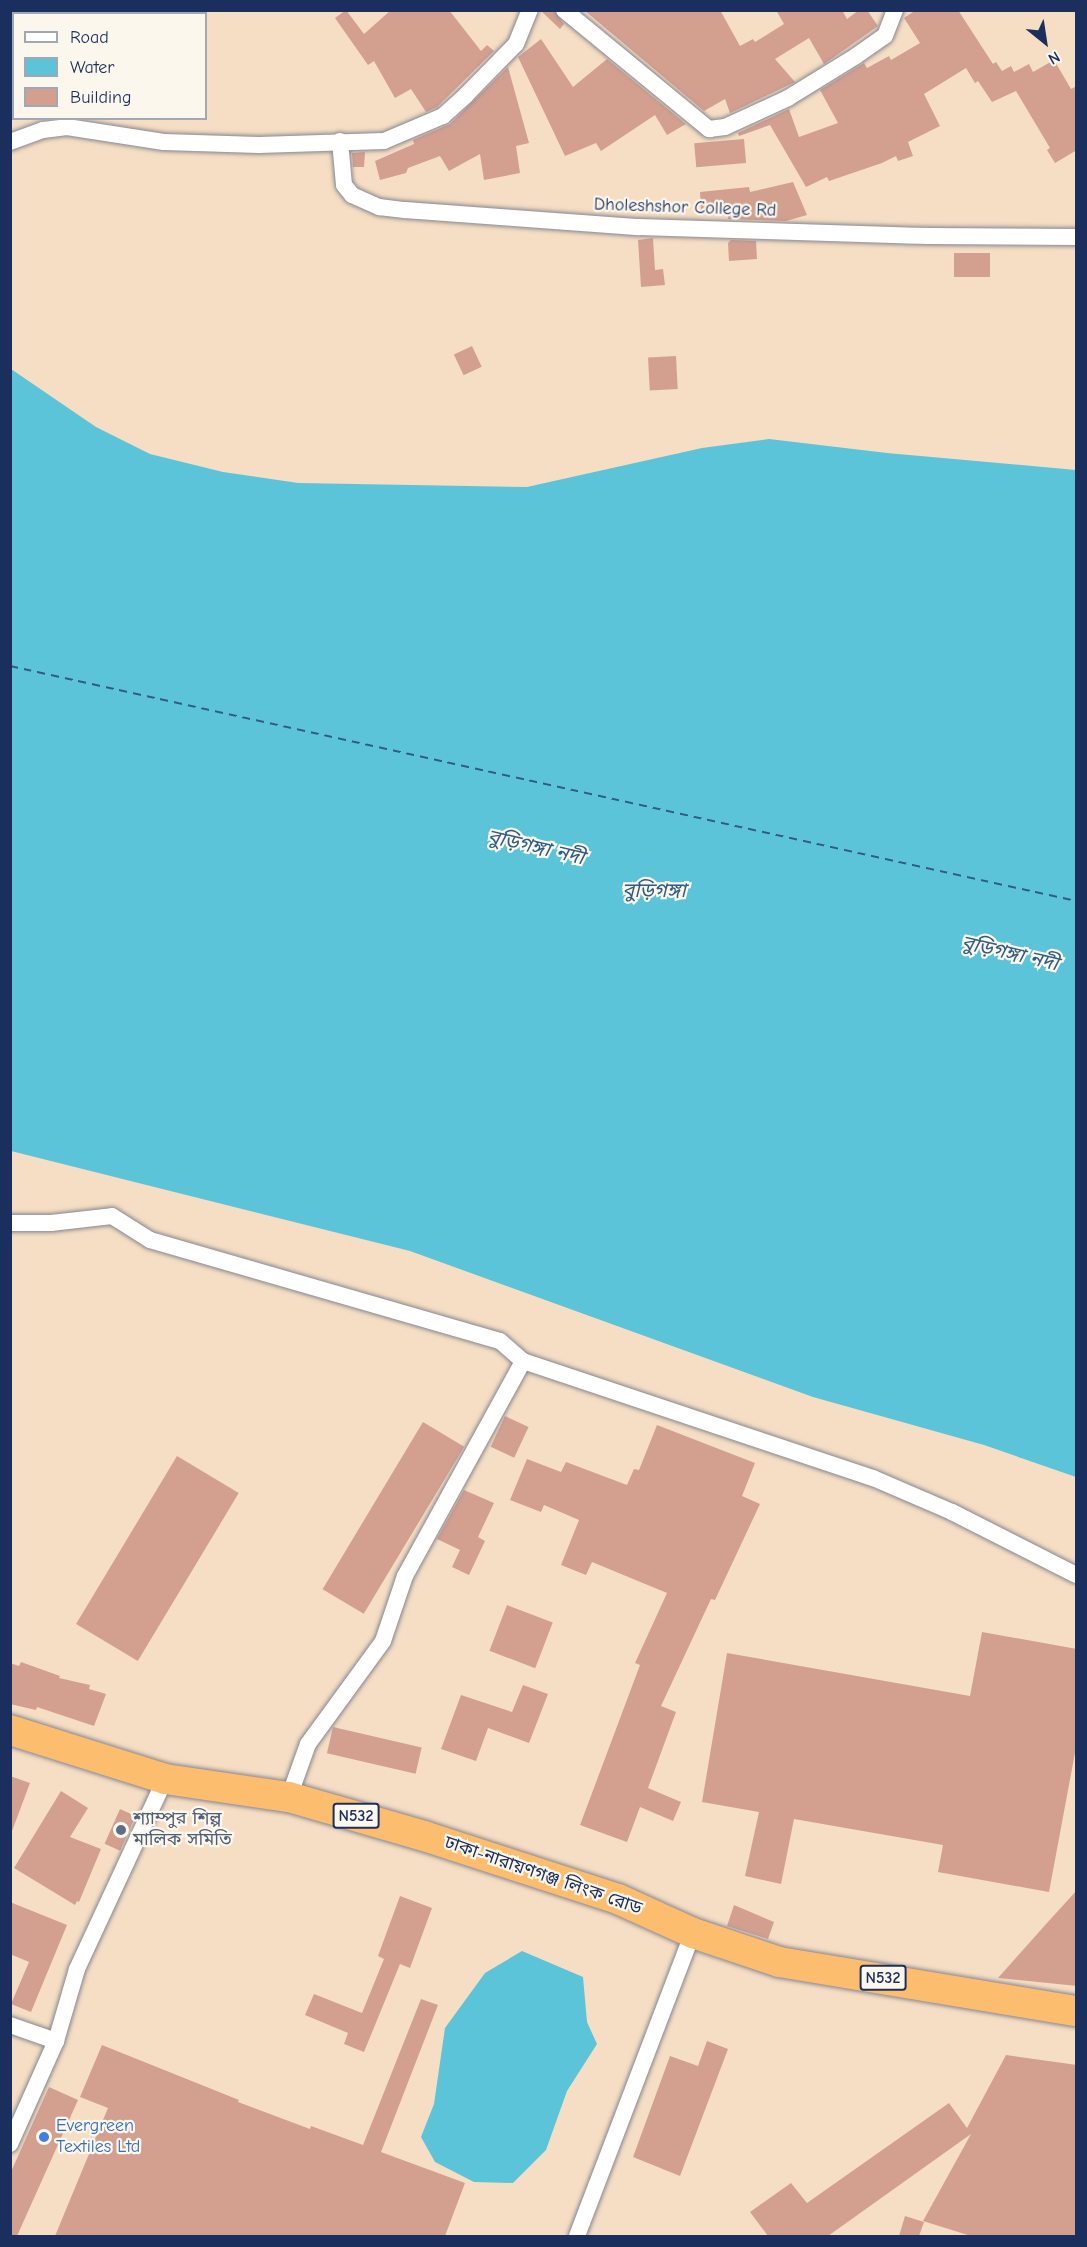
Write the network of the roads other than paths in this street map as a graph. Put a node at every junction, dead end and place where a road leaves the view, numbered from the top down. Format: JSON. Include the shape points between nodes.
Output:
{"nodes":[{"id":1,"x":530,"y":10,"type":"edge"},
{"id":2,"x":564,"y":10,"type":"edge"},
{"id":3,"x":895,"y":10,"type":"edge"},
{"id":4,"x":340,"y":141,"type":"junction"},
{"id":5,"x":10,"y":142,"type":"edge"},
{"id":6,"x":1077,"y":237,"type":"edge"},
{"id":7,"x":10,"y":1223,"type":"edge"},
{"id":8,"x":523,"y":1361,"type":"junction"},
{"id":9,"x":1077,"y":1575,"type":"edge"},
{"id":10,"x":10,"y":1730,"type":"edge"},
{"id":11,"x":165,"y":1779,"type":"junction"},
{"id":12,"x":289,"y":1797,"type":"junction"},
{"id":13,"x":693,"y":1933,"type":"junction"},
{"id":14,"x":1077,"y":2011,"type":"edge"},
{"id":15,"x":10,"y":2025,"type":"edge"},
{"id":16,"x":56,"y":2041,"type":"junction"},
{"id":17,"x":10,"y":2144,"type":"edge"},
{"id":18,"x":578,"y":2236,"type":"edge"}],
"edges":[{"from":1,"to":4,"type":"street","via":[[516,44],[443,116],[384,141]]},
{"from":2,"to":3,"type":"street","via":[[709,129],[725,127],[788,98],[856,56],[885,36]]},
{"from":4,"to":5,"type":"street","via":[[259,145],[164,142],[67,127],[43,130]]},
{"from":4,"to":6,"type":"street","name":"Dholeshshor College Rd","via":[[344,185],[352,195],[379,207],[639,227]]},
{"from":7,"to":8,"type":"street","via":[[112,1216],[150,1240],[500,1341]]},
{"from":8,"to":9,"type":"street","via":[[873,1478],[952,1512]]},
{"from":8,"to":12,"type":"street","via":[[405,1576],[383,1641],[308,1744]]},
{"from":10,"to":11,"type":"highway","name":"ঢাকা-নারায়ণগঞ্জ লিংক রোড","number":"N532"},
{"from":11,"to":12,"type":"highway","name":"ঢাকা-নারায়ণগঞ্জ লিংক রোড","number":"N532"},
{"from":11,"to":16,"type":"street","via":[[77,1969]]},
{"from":12,"to":13,"type":"highway","name":"ঢাকা-নারায়ণগঞ্জ লিংক রোড","number":"N532","via":[[520,1866],[618,1899]]},
{"from":13,"to":14,"type":"highway","name":"ঢাকা-নারায়ণগঞ্জ লিংক রোড","number":"N532","via":[[779,1962]]},
{"from":13,"to":18,"type":"street"},
{"from":15,"to":16,"type":"street"},
{"from":16,"to":17,"type":"street"}]}
